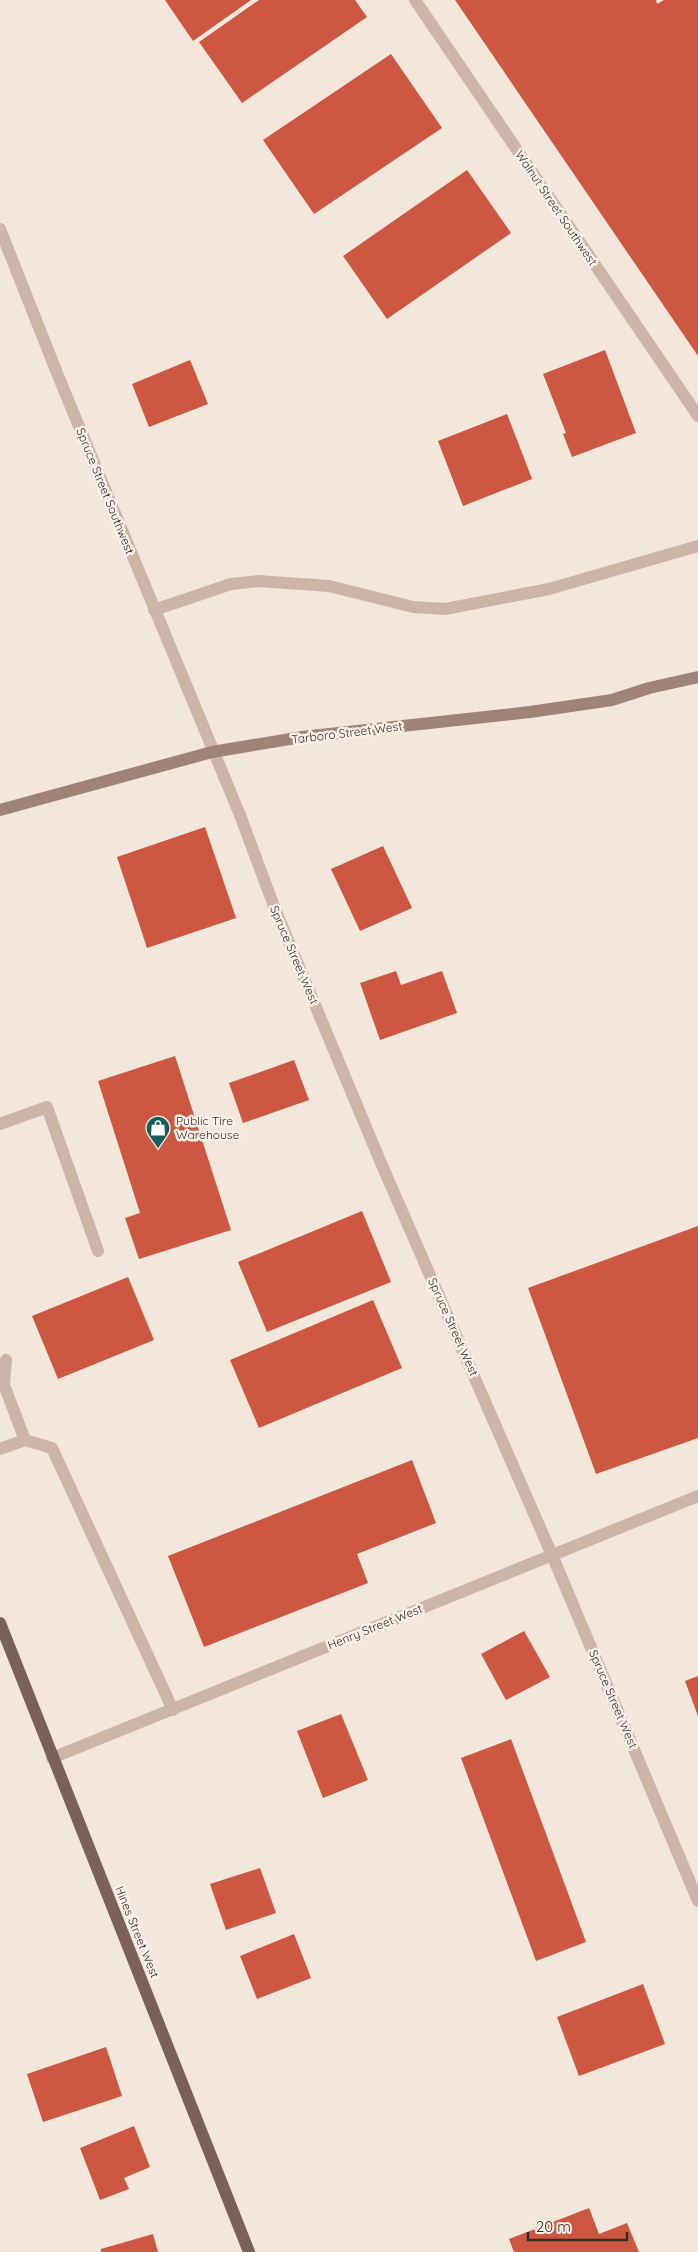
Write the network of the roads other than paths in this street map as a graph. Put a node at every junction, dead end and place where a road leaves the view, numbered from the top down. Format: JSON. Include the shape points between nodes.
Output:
{"nodes":[{"id":1,"x":415,"y":0,"type":"edge"},
{"id":2,"x":0,"y":229,"type":"edge"},
{"id":3,"x":698,"y":416,"type":"edge"},
{"id":4,"x":698,"y":546,"type":"edge"},
{"id":5,"x":154,"y":610,"type":"junction"},
{"id":6,"x":698,"y":677,"type":"edge"},
{"id":7,"x":212,"y":752,"type":"junction"},
{"id":8,"x":0,"y":810,"type":"edge"},
{"id":9,"x":0,"y":1124,"type":"edge"},
{"id":10,"x":98,"y":1251,"type":"dead end"},
{"id":11,"x":6,"y":1360,"type":"dead end"},
{"id":12,"x":2,"y":1386,"type":"edge"},
{"id":13,"x":25,"y":1440,"type":"junction"},
{"id":14,"x":0,"y":1449,"type":"edge"},
{"id":15,"x":698,"y":1496,"type":"edge"},
{"id":16,"x":552,"y":1555,"type":"junction"},
{"id":17,"x":0,"y":1623,"type":"edge"},
{"id":18,"x":172,"y":1710,"type":"junction"},
{"id":19,"x":52,"y":1758,"type":"junction"},
{"id":20,"x":698,"y":1901,"type":"edge"},
{"id":21,"x":249,"y":2252,"type":"edge"}],
"edges":[{"from":1,"to":3,"type":"street","name":"Walnut Street Southwest"},
{"from":2,"to":5,"type":"street","name":"Spruce Street Southwest"},
{"from":4,"to":5,"type":"street","via":[[549,589],[446,609],[413,607],[329,586],[258,581],[231,584]]},
{"from":5,"to":7,"type":"street","name":"Spruce Street Southwest"},
{"from":6,"to":7,"type":"main road","name":"Tarboro Street West","via":[[612,700],[302,737]]},
{"from":7,"to":8,"type":"main road","name":"Tarboro Street West"},
{"from":7,"to":16,"type":"street","name":"Spruce Street West","via":[[381,1163]]},
{"from":9,"to":10,"type":"street","via":[[47,1107]]},
{"from":11,"to":12,"type":"street"},
{"from":12,"to":13,"type":"street"},
{"from":13,"to":14,"type":"street"},
{"from":13,"to":18,"type":"street","via":[[52,1448]]},
{"from":15,"to":16,"type":"street","name":"Henry Street West"},
{"from":16,"to":18,"type":"street","name":"Henry Street West"},
{"from":16,"to":20,"type":"street","name":"Spruce Street West"},
{"from":17,"to":19,"type":"main road","name":"Hines Street West"},
{"from":18,"to":19,"type":"street","name":"Henry Street West"},
{"from":19,"to":21,"type":"main road","name":"Hines Street West"}]}
